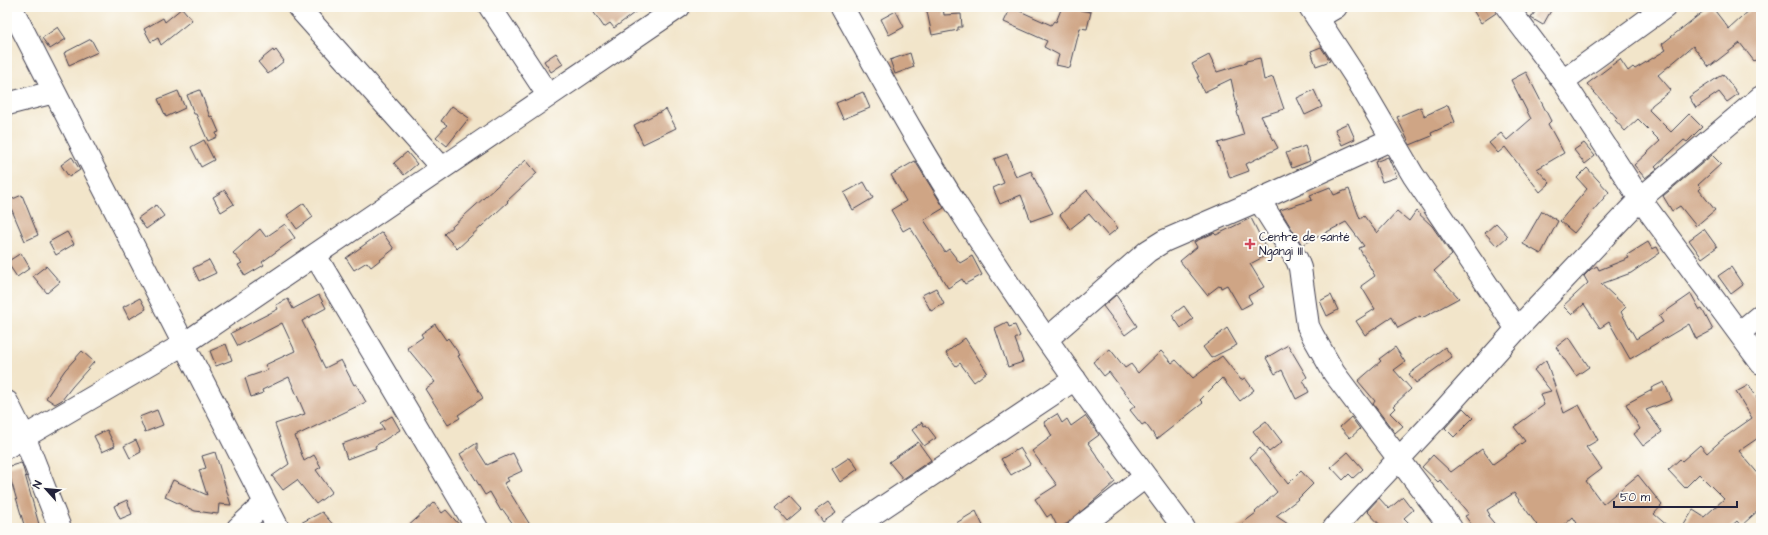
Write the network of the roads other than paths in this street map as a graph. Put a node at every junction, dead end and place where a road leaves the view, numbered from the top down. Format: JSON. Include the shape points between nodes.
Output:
{"nodes":[{"id":1,"x":11,"y":7,"type":"edge"},
{"id":2,"x":298,"y":7,"type":"edge"},
{"id":3,"x":490,"y":7,"type":"edge"},
{"id":4,"x":679,"y":7,"type":"edge"},
{"id":5,"x":842,"y":7,"type":"edge"},
{"id":6,"x":1336,"y":7,"type":"edge"},
{"id":7,"x":1507,"y":7,"type":"edge"},
{"id":8,"x":1665,"y":7,"type":"edge"},
{"id":9,"x":1314,"y":13,"type":"edge"},
{"id":10,"x":1563,"y":81,"type":"junction"},
{"id":11,"x":54,"y":92,"type":"junction"},
{"id":12,"x":548,"y":95,"type":"junction"},
{"id":13,"x":1761,"y":97,"type":"edge"},
{"id":14,"x":7,"y":104,"type":"edge"},
{"id":15,"x":1392,"y":139,"type":"junction"},
{"id":16,"x":442,"y":168,"type":"junction"},
{"id":17,"x":1640,"y":199,"type":"junction"},
{"id":18,"x":1259,"y":200,"type":"junction"},
{"id":19,"x":315,"y":255,"type":"junction"},
{"id":20,"x":1761,"y":315,"type":"edge"},
{"id":21,"x":1517,"y":328,"type":"junction"},
{"id":22,"x":1739,"y":333,"type":"junction"},
{"id":23,"x":1047,"y":339,"type":"junction"},
{"id":24,"x":184,"y":344,"type":"junction"},
{"id":25,"x":1761,"y":362,"type":"edge"},
{"id":26,"x":1076,"y":379,"type":"junction"},
{"id":27,"x":7,"y":402,"type":"edge"},
{"id":28,"x":15,"y":441,"type":"edge"},
{"id":29,"x":1399,"y":458,"type":"junction"},
{"id":30,"x":1145,"y":477,"type":"junction"},
{"id":31,"x":265,"y":502,"type":"junction"},
{"id":32,"x":60,"y":528,"type":"edge"},
{"id":33,"x":238,"y":528,"type":"edge"},
{"id":34,"x":278,"y":528,"type":"edge"},
{"id":35,"x":476,"y":528,"type":"edge"},
{"id":36,"x":852,"y":528,"type":"edge"},
{"id":37,"x":1079,"y":528,"type":"edge"},
{"id":38,"x":1184,"y":528,"type":"edge"},
{"id":39,"x":1334,"y":528,"type":"edge"},
{"id":40,"x":1451,"y":528,"type":"edge"}],
"edges":[{"from":1,"to":11,"type":"street"},
{"from":2,"to":16,"type":"street"},
{"from":3,"to":12,"type":"street"},
{"from":4,"to":12,"type":"street"},
{"from":5,"to":23,"type":"street","via":[[965,218]]},
{"from":6,"to":9,"type":"street"},
{"from":7,"to":10,"type":"street"},
{"from":8,"to":10,"type":"street"},
{"from":9,"to":15,"type":"street"},
{"from":10,"to":17,"type":"street"},
{"from":11,"to":14,"type":"street"},
{"from":11,"to":24,"type":"street"},
{"from":12,"to":16,"type":"street"},
{"from":13,"to":17,"type":"street"},
{"from":15,"to":18,"type":"street"},
{"from":15,"to":21,"type":"street","via":[[1413,175]]},
{"from":16,"to":19,"type":"street"},
{"from":17,"to":21,"type":"street"},
{"from":17,"to":22,"type":"street"},
{"from":18,"to":23,"type":"street","via":[[1153,248]]},
{"from":18,"to":29,"type":"street","via":[[1297,260],[1308,326],[1313,336],[1334,373]]},
{"from":19,"to":24,"type":"street"},
{"from":19,"to":35,"type":"street"},
{"from":20,"to":22,"type":"street"},
{"from":21,"to":29,"type":"street"},
{"from":22,"to":25,"type":"street"},
{"from":23,"to":26,"type":"street"},
{"from":24,"to":28,"type":"street"},
{"from":24,"to":31,"type":"street"},
{"from":26,"to":30,"type":"street"},
{"from":26,"to":36,"type":"street"},
{"from":27,"to":28,"type":"street"},
{"from":28,"to":32,"type":"street"},
{"from":29,"to":39,"type":"street"},
{"from":29,"to":40,"type":"street"},
{"from":30,"to":37,"type":"street"},
{"from":30,"to":38,"type":"street"},
{"from":31,"to":33,"type":"street"},
{"from":31,"to":34,"type":"street"}]}
